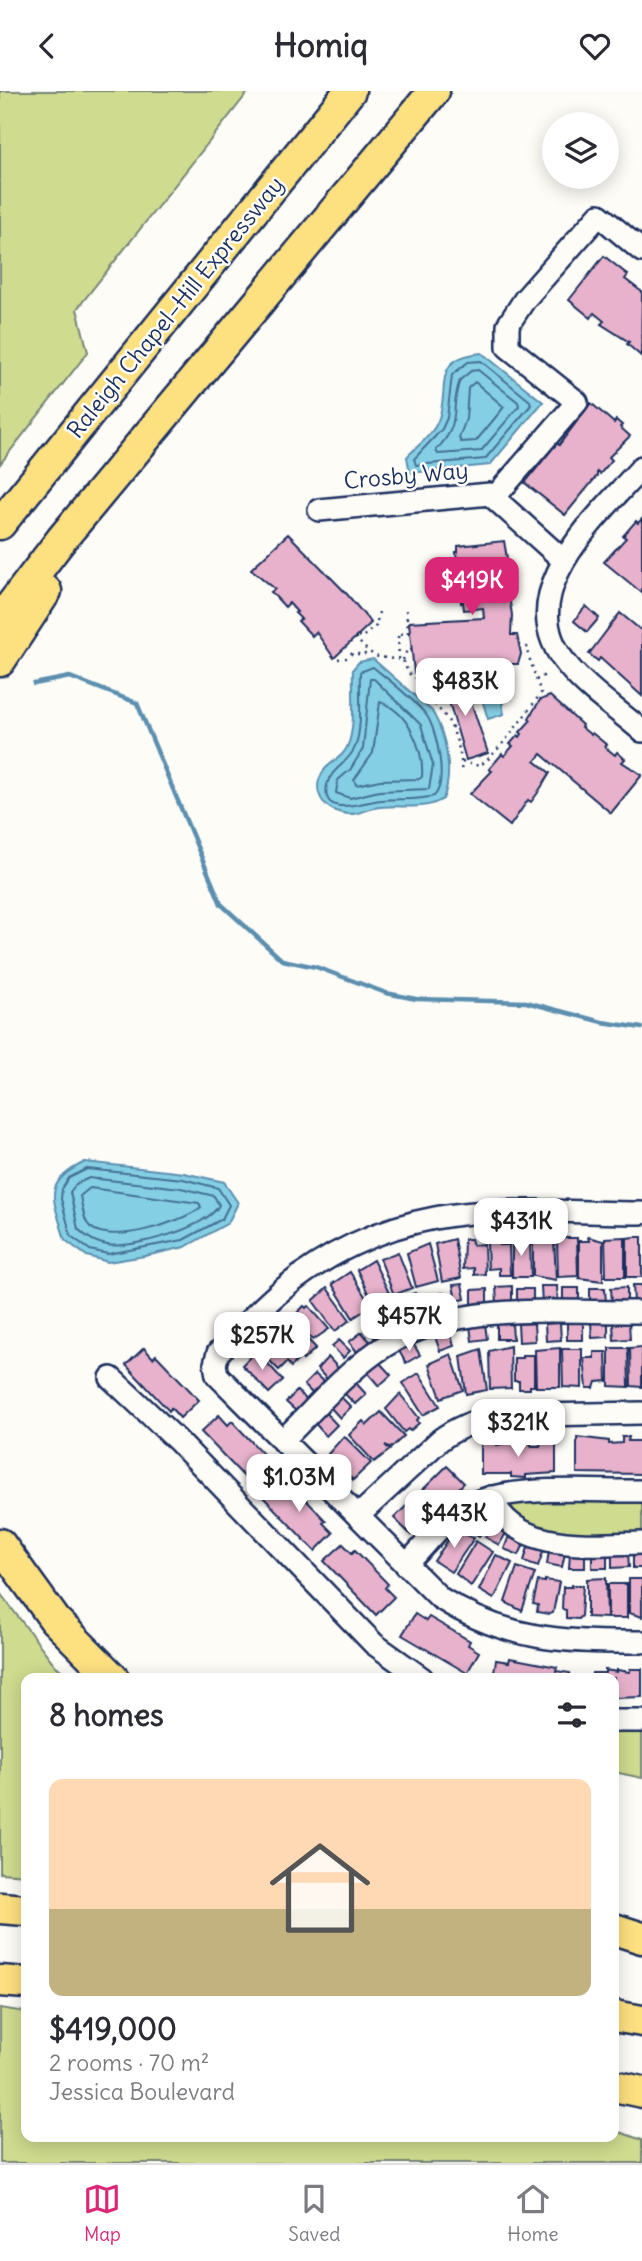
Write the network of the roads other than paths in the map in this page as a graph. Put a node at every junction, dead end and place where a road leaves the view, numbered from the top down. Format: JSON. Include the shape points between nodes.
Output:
{"nodes":[{"id":1,"x":350,"y":91,"type":"edge"},
{"id":2,"x":434,"y":91,"type":"edge"},
{"id":3,"x":642,"y":251,"type":"edge"},
{"id":4,"x":201,"y":372,"type":"junction"},
{"id":5,"x":642,"y":467,"type":"edge"},
{"id":6,"x":494,"y":498,"type":"junction"},
{"id":7,"x":319,"y":510,"type":"dead end"},
{"id":8,"x":0,"y":524,"type":"edge"},
{"id":9,"x":563,"y":560,"type":"junction"},
{"id":10,"x":0,"y":620,"type":"edge"},
{"id":11,"x":0,"y":661,"type":"edge"},
{"id":12,"x":642,"y":731,"type":"edge"},
{"id":13,"x":642,"y":1213,"type":"edge"},
{"id":14,"x":642,"y":1312,"type":"edge"},
{"id":15,"x":111,"y":1378,"type":"dead end"},
{"id":16,"x":642,"y":1413,"type":"edge"},
{"id":17,"x":282,"y":1441,"type":"junction"},
{"id":18,"x":642,"y":1491,"type":"edge"},
{"id":19,"x":491,"y":1497,"type":"junction"},
{"id":20,"x":359,"y":1516,"type":"junction"},
{"id":21,"x":642,"y":1543,"type":"edge"},
{"id":22,"x":0,"y":1544,"type":"edge"},
{"id":23,"x":405,"y":1565,"type":"junction"},
{"id":24,"x":642,"y":1643,"type":"edge"},
{"id":25,"x":108,"y":1673,"type":"edge"},
{"id":26,"x":415,"y":1673,"type":"edge"},
{"id":27,"x":619,"y":1721,"type":"edge"},
{"id":28,"x":642,"y":1721,"type":"edge"},
{"id":29,"x":0,"y":1908,"type":"edge"},
{"id":30,"x":21,"y":1910,"type":"edge"},
{"id":31,"x":619,"y":1931,"type":"edge"},
{"id":32,"x":642,"y":1938,"type":"edge"},
{"id":33,"x":0,"y":1981,"type":"edge"},
{"id":34,"x":21,"y":1983,"type":"edge"},
{"id":35,"x":619,"y":2017,"type":"edge"},
{"id":36,"x":642,"y":2021,"type":"edge"},
{"id":37,"x":619,"y":2087,"type":"edge"},
{"id":38,"x":642,"y":2092,"type":"edge"}],
"edges":[{"from":1,"to":8,"type":"highway","name":"Raleigh Chapel–Hill Expressway"},
{"from":2,"to":4,"type":"highway"},
{"from":3,"to":6,"type":"street","name":"Crosby Way","via":[[599,215],[508,325],[508,347],[577,402]]},
{"from":4,"to":10,"type":"highway"},
{"from":4,"to":11,"type":"highway","via":[[185,407],[71,555]]},
{"from":5,"to":9,"type":"street"},
{"from":6,"to":7,"type":"street","name":"Crosby Way","via":[[490,494]]},
{"from":6,"to":9,"type":"street"},
{"from":9,"to":12,"type":"street","via":[[548,606],[549,630],[558,650],[569,667]]},
{"from":13,"to":17,"type":"street","via":[[475,1213],[434,1218],[352,1245],[283,1289],[218,1353],[217,1375]]},
{"from":14,"to":17,"type":"street","via":[[463,1316],[430,1325],[375,1353]]},
{"from":15,"to":26,"type":"street","via":[[374,1644]]},
{"from":16,"to":20,"type":"street","via":[[492,1416],[474,1421],[440,1440]]},
{"from":17,"to":20,"type":"street"},
{"from":18,"to":19,"type":"street"},
{"from":19,"to":21,"type":"street","via":[[505,1519],[536,1536],[566,1543]]},
{"from":19,"to":23,"type":"street","via":[[462,1510]]},
{"from":20,"to":23,"type":"street"},
{"from":22,"to":25,"type":"highway","via":[[55,1620]]},
{"from":23,"to":24,"type":"street","via":[[440,1598],[502,1629],[540,1639]]},
{"from":27,"to":28,"type":"street"},
{"from":29,"to":30,"type":"highway"},
{"from":31,"to":32,"type":"highway"},
{"from":33,"to":34,"type":"highway"},
{"from":35,"to":36,"type":"highway"},
{"from":37,"to":38,"type":"highway"}]}
